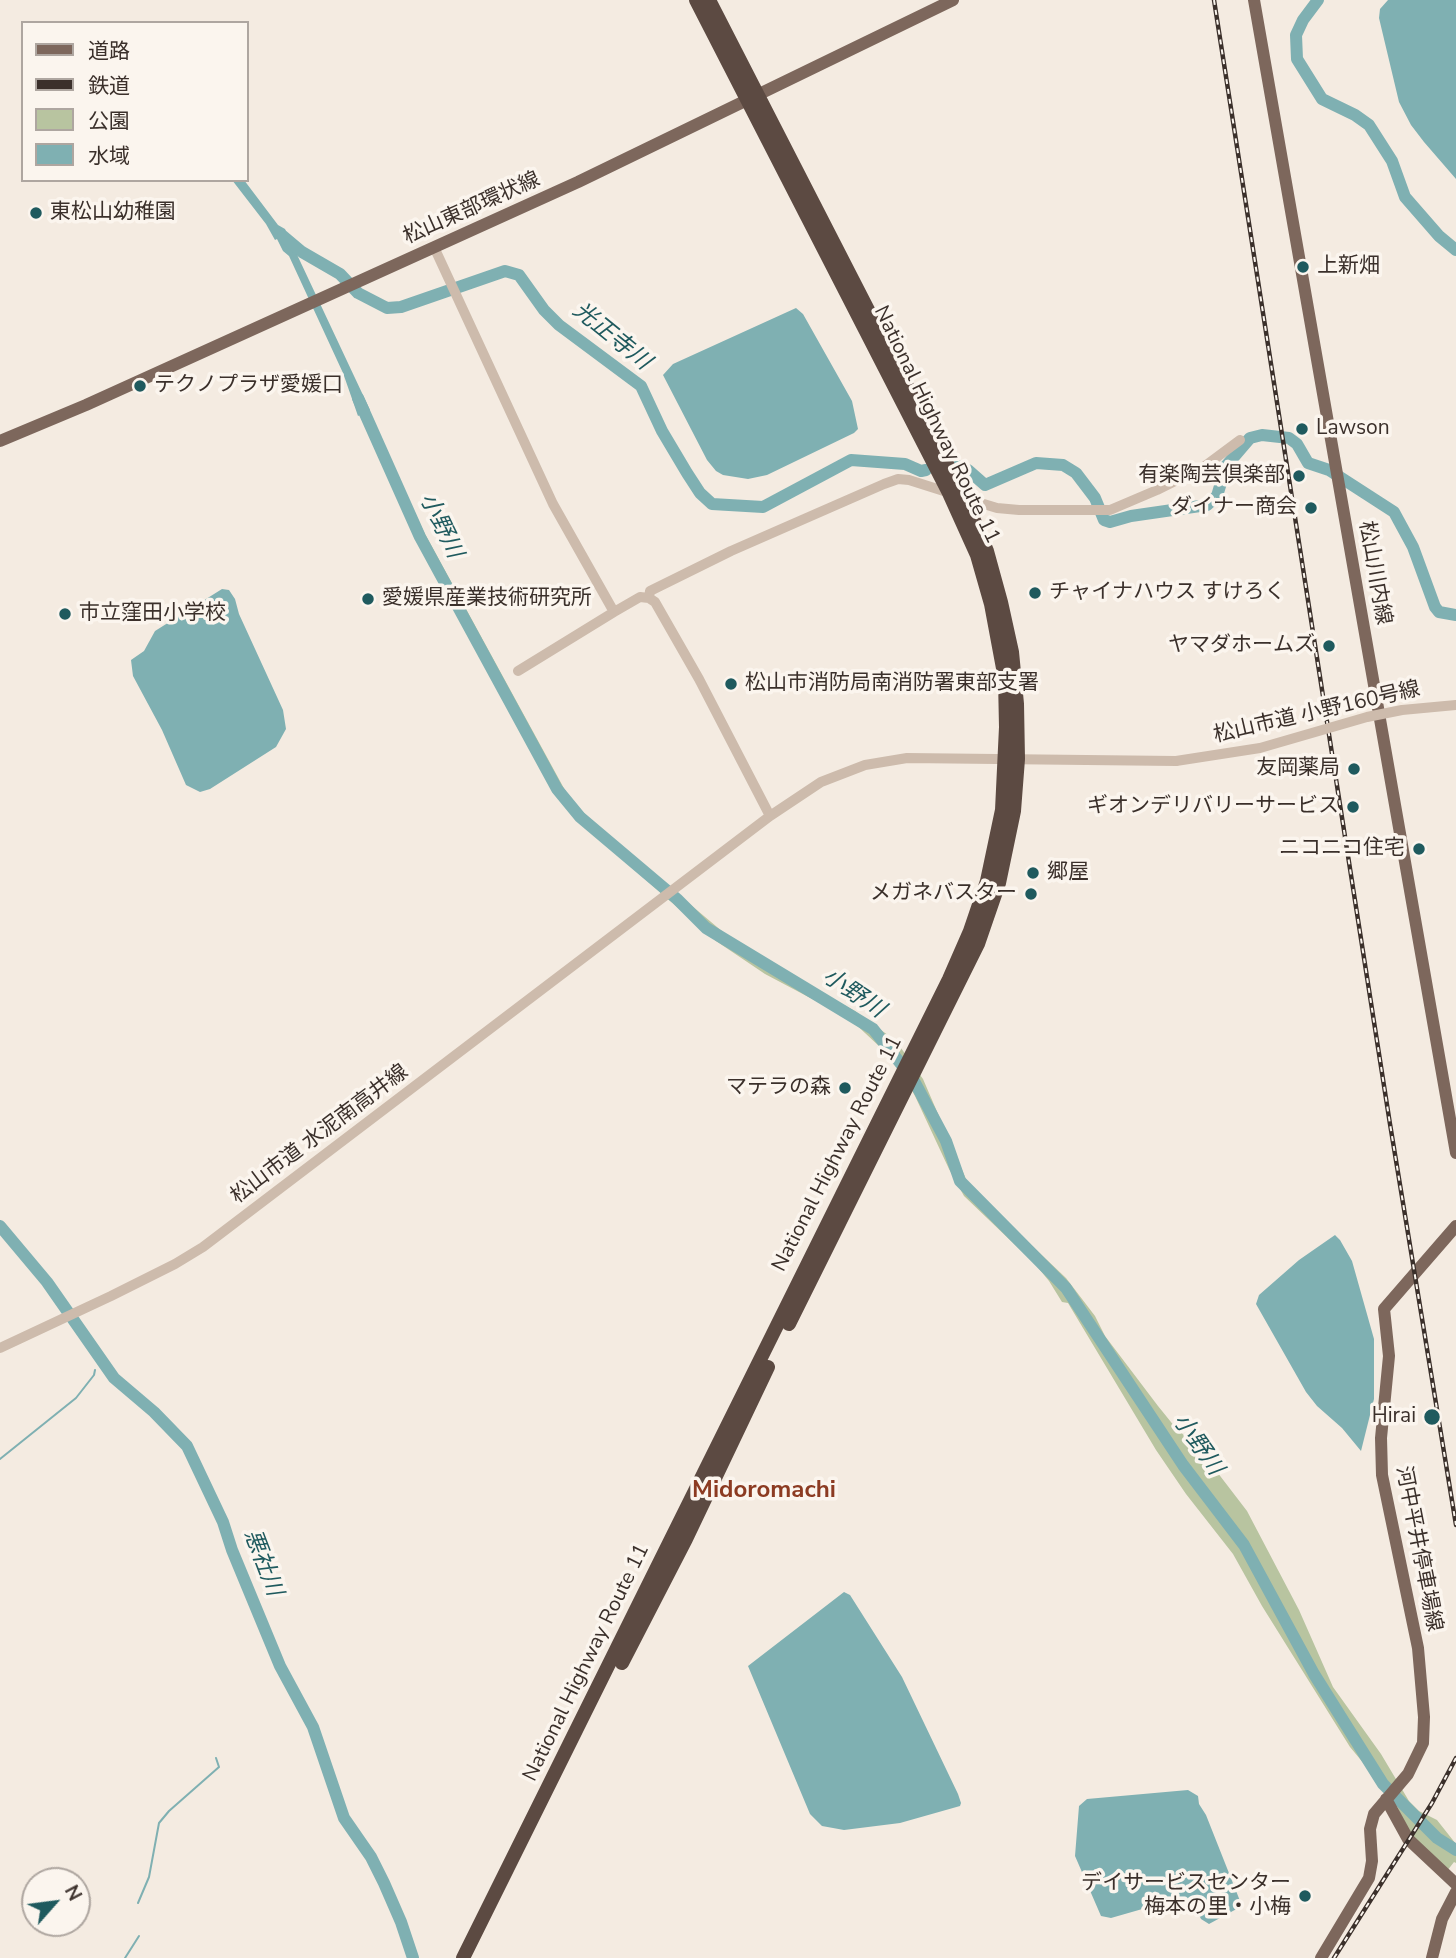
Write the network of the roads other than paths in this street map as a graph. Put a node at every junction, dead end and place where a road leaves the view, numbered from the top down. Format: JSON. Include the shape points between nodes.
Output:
{"nodes":[{"id":1,"x":696,"y":0,"type":"edge"},
{"id":2,"x":709,"y":0,"type":"edge"},
{"id":3,"x":953,"y":0,"type":"edge"},
{"id":4,"x":1254,"y":0,"type":"edge"},
{"id":5,"x":753,"y":99,"type":"junction"},
{"id":6,"x":434,"y":247,"type":"junction"},
{"id":7,"x":1240,"y":440,"type":"dead end"},
{"id":8,"x":0,"y":441,"type":"edge"},
{"id":9,"x":950,"y":493,"type":"junction"},
{"id":10,"x":965,"y":499,"type":"junction"},
{"id":11,"x":649,"y":598,"type":"junction"},
{"id":12,"x":614,"y":612,"type":"junction"},
{"id":13,"x":518,"y":671,"type":"dead end"},
{"id":14,"x":1456,"y":705,"type":"edge"},
{"id":15,"x":1012,"y":759,"type":"junction"},
{"id":16,"x":770,"y":816,"type":"junction"},
{"id":17,"x":905,"y":1081,"type":"junction"},
{"id":18,"x":1456,"y":1153,"type":"edge"},
{"id":19,"x":1456,"y":1227,"type":"edge"},
{"id":20,"x":0,"y":1348,"type":"edge"},
{"id":21,"x":1387,"y":1798,"type":"junction"},
{"id":22,"x":1456,"y":1884,"type":"edge"},
{"id":23,"x":1456,"y":1892,"type":"edge"},
{"id":24,"x":463,"y":1958,"type":"edge"},
{"id":25,"x":474,"y":1958,"type":"edge"},
{"id":26,"x":1321,"y":1958,"type":"edge"},
{"id":27,"x":1432,"y":1958,"type":"edge"}],
"edges":[{"from":1,"to":5,"type":"highway","name":"National Highway Route 11"},
{"from":2,"to":5,"type":"highway","name":"National Highway Route 11"},
{"from":3,"to":5,"type":"main road","name":"松山東部環状線"},
{"from":4,"to":18,"type":"main road","name":"松山川内線"},
{"from":5,"to":6,"type":"main road","name":"松山東部環状線"},
{"from":5,"to":9,"type":"highway","name":"National Highway Route 11"},
{"from":5,"to":10,"type":"highway","name":"National Highway Route 11"},
{"from":6,"to":8,"type":"main road","name":"松山東部環状線"},
{"from":6,"to":12,"type":"street","via":[[553,504]]},
{"from":7,"to":10,"type":"street","via":[[1205,466],[1120,508],[1019,510]]},
{"from":9,"to":10,"type":"street"},
{"from":9,"to":11,"type":"street","via":[[898,479],[685,574],[650,591]]},
{"from":9,"to":15,"type":"highway","name":"National Highway Route 11","via":[[977,555],[997,629]]},
{"from":10,"to":15,"type":"highway","name":"National Highway Route 11","via":[[987,551],[1007,627],[1017,704]]},
{"from":11,"to":12,"type":"street","via":[[640,597]]},
{"from":11,"to":16,"type":"street","via":[[699,679]]},
{"from":12,"to":13,"type":"street"},
{"from":14,"to":15,"type":"street","name":"松山市道 小野160号線","bridge":true,"via":[[1402,710],[1260,748],[1175,761]]},
{"from":15,"to":16,"type":"street","name":"松山市道 小野160号線","via":[[906,758],[865,765],[821,782]]},
{"from":15,"to":17,"type":"highway","name":"National Highway Route 11","via":[[987,881]]},
{"from":16,"to":20,"type":"street","name":"松山市道 水泥南高井線","via":[[203,1247]]},
{"from":17,"to":24,"type":"highway","name":"National Highway Route 11"},
{"from":17,"to":25,"type":"highway","name":"National Highway Route 11","via":[[686,1539]]},
{"from":19,"to":21,"type":"main road","name":"河中平井停車場線","via":[[1384,1309],[1389,1356],[1383,1484],[1412,1611],[1424,1717],[1419,1754]]},
{"from":21,"to":22,"type":"main road","via":[[1408,1839]]},
{"from":21,"to":26,"type":"main road","name":"河中平井停車場線","via":[[1371,1821],[1369,1878]]},
{"from":23,"to":27,"type":"main road","via":[[1442,1919]]}]}
